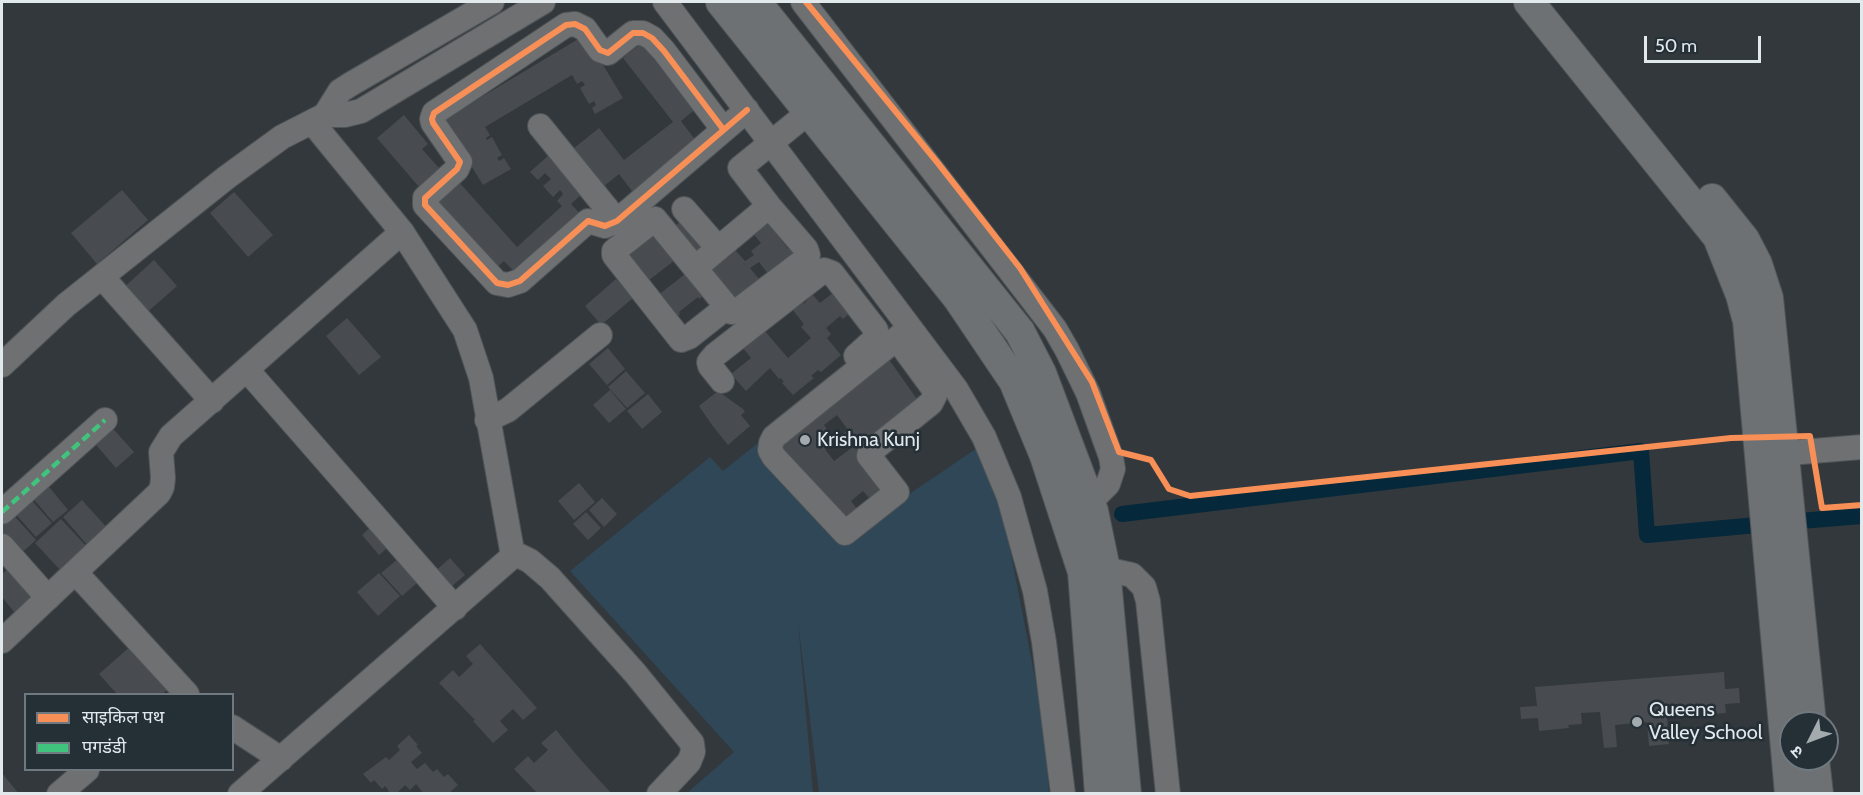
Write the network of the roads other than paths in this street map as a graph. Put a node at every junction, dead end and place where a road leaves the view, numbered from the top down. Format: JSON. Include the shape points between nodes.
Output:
{"nodes":[{"id":1,"x":492,"y":2,"type":"edge"},
{"id":2,"x":543,"y":2,"type":"edge"},
{"id":3,"x":665,"y":2,"type":"edge"},
{"id":4,"x":721,"y":2,"type":"edge"},
{"id":5,"x":756,"y":2,"type":"edge"},
{"id":6,"x":803,"y":2,"type":"edge"},
{"id":7,"x":1529,"y":2,"type":"edge"},
{"id":8,"x":1556,"y":2,"type":"edge"},
{"id":9,"x":490,"y":33,"type":"junction"},
{"id":10,"x":508,"y":63,"type":"junction"},
{"id":11,"x":747,"y":110,"type":"junction"},
{"id":12,"x":809,"y":112,"type":"junction"},
{"id":13,"x":319,"y":119,"type":"junction"},
{"id":14,"x":540,"y":126,"type":"dead end"},
{"id":15,"x":723,"y":129,"type":"junction"},
{"id":16,"x":771,"y":143,"type":"junction"},
{"id":17,"x":769,"y":206,"type":"junction"},
{"id":18,"x":684,"y":208,"type":"dead end"},
{"id":19,"x":617,"y":221,"type":"junction"},
{"id":20,"x":402,"y":232,"type":"junction"},
{"id":21,"x":718,"y":248,"type":"junction"},
{"id":22,"x":694,"y":268,"type":"junction"},
{"id":23,"x":102,"y":276,"type":"junction"},
{"id":24,"x":727,"y":307,"type":"junction"},
{"id":25,"x":896,"y":328,"type":"junction"},
{"id":26,"x":600,"y":335,"type":"dead end"},
{"id":27,"x":2,"y":365,"type":"edge"},
{"id":28,"x":247,"y":370,"type":"junction"},
{"id":29,"x":722,"y":381,"type":"dead end"},
{"id":30,"x":212,"y":401,"type":"junction"},
{"id":31,"x":795,"y":404,"type":"dead end"},
{"id":32,"x":105,"y":420,"type":"dead end"},
{"id":33,"x":487,"y":420,"type":"junction"},
{"id":34,"x":1862,"y":447,"type":"edge"},
{"id":35,"x":1772,"y":455,"type":"junction"},
{"id":36,"x":1090,"y":502,"type":"junction"},
{"id":37,"x":2,"y":512,"type":"edge"},
{"id":38,"x":2,"y":546,"type":"edge"},
{"id":39,"x":513,"y":556,"type":"junction"},
{"id":40,"x":1105,"y":569,"type":"junction"},
{"id":41,"x":76,"y":573,"type":"junction"},
{"id":42,"x":48,"y":598,"type":"junction"},
{"id":43,"x":455,"y":608,"type":"junction"},
{"id":44,"x":2,"y":641,"type":"edge"},
{"id":45,"x":180,"y":693,"type":"edge"},
{"id":46,"x":1809,"y":711,"type":"edge"},
{"id":47,"x":234,"y":728,"type":"edge"},
{"id":48,"x":281,"y":759,"type":"junction"},
{"id":49,"x":86,"y":771,"type":"edge"},
{"id":50,"x":1815,"y":771,"type":"edge"},
{"id":51,"x":59,"y":794,"type":"edge"},
{"id":52,"x":240,"y":794,"type":"edge"},
{"id":53,"x":659,"y":794,"type":"edge"},
{"id":54,"x":1063,"y":794,"type":"edge"},
{"id":55,"x":1100,"y":794,"type":"edge"},
{"id":56,"x":1126,"y":794,"type":"edge"},
{"id":57,"x":1168,"y":794,"type":"edge"},
{"id":58,"x":1790,"y":794,"type":"edge"},
{"id":59,"x":1818,"y":794,"type":"edge"}],
"edges":[{"from":1,"to":13,"type":"street","via":[[351,84]]},
{"from":2,"to":9,"type":"street"},
{"from":3,"to":11,"type":"street"},
{"from":4,"to":12,"type":"main road"},
{"from":5,"to":36,"type":"main road","via":[[1020,332],[1041,372]]},
{"from":6,"to":36,"type":"street","via":[[1055,329],[1088,393],[1111,458],[1113,469],[1108,484]]},
{"from":7,"to":35,"type":"main road","via":[[1718,237],[1748,321]]},
{"from":8,"to":35,"type":"main road","via":[[1744,239],[1756,264],[1768,298]]},
{"from":9,"to":10,"type":"street"},
{"from":9,"to":13,"type":"street","via":[[360,111]]},
{"from":10,"to":15,"type":"street","via":[[566,25],[585,29],[600,50],[608,53],[633,33],[643,33],[664,51]]},
{"from":10,"to":19,"type":"street","via":[[433,116],[433,123],[460,162],[425,198],[426,206],[497,282],[508,285],[520,281],[588,221],[605,226]]},
{"from":11,"to":15,"type":"street"},
{"from":11,"to":16,"type":"street"},
{"from":12,"to":16,"type":"street"},
{"from":12,"to":55,"type":"main road","via":[[958,298],[1014,381],[1045,456],[1083,572]]},
{"from":13,"to":20,"type":"street"},
{"from":13,"to":23,"type":"street","via":[[282,137]]},
{"from":14,"to":19,"type":"street"},
{"from":15,"to":19,"type":"street"},
{"from":16,"to":17,"type":"street","via":[[740,168]]},
{"from":16,"to":25,"type":"street"},
{"from":17,"to":21,"type":"street"},
{"from":17,"to":24,"type":"street","via":[[808,255],[736,310],[732,312]]},
{"from":18,"to":21,"type":"street"},
{"from":20,"to":28,"type":"street"},
{"from":20,"to":33,"type":"street","via":[[465,330],[481,378]]},
{"from":21,"to":22,"type":"street"},
{"from":22,"to":24,"type":"street"},
{"from":22,"to":24,"type":"street","via":[[655,219],[614,251],[681,340],[689,338]]},
{"from":23,"to":27,"type":"street"},
{"from":23,"to":30,"type":"street"},
{"from":25,"to":25,"type":"street","via":[[771,443],[774,456],[845,533],[897,492],[869,456],[870,452],[931,403],[935,395]]},
{"from":25,"to":29,"type":"street","via":[[824,270],[715,355],[710,366]]},
{"from":25,"to":31,"type":"street","via":[[875,339]]},
{"from":25,"to":54,"type":"street","via":[[956,389],[984,436],[1009,497],[1035,591]]},
{"from":26,"to":33,"type":"street","via":[[508,410]]},
{"from":28,"to":30,"type":"street"},
{"from":28,"to":43,"type":"street"},
{"from":30,"to":41,"type":"street","via":[[163,447],[159,493]]},
{"from":32,"to":37,"type":"street"},
{"from":33,"to":39,"type":"street"},
{"from":34,"to":35,"type":"street"},
{"from":35,"to":46,"type":"main road"},
{"from":35,"to":58,"type":"main road"},
{"from":36,"to":40,"type":"main road"},
{"from":38,"to":42,"type":"street"},
{"from":39,"to":43,"type":"street"},
{"from":39,"to":53,"type":"street","via":[[530,561],[550,578],[692,743],[689,762]]},
{"from":40,"to":56,"type":"main road"},
{"from":40,"to":57,"type":"street","via":[[1132,575],[1144,587],[1148,601]]},
{"from":41,"to":42,"type":"street"},
{"from":41,"to":45,"type":"street"},
{"from":42,"to":44,"type":"street"},
{"from":43,"to":48,"type":"street"},
{"from":47,"to":48,"type":"street"},
{"from":48,"to":52,"type":"street"},
{"from":49,"to":51,"type":"street"},
{"from":50,"to":59,"type":"main road"}]}
